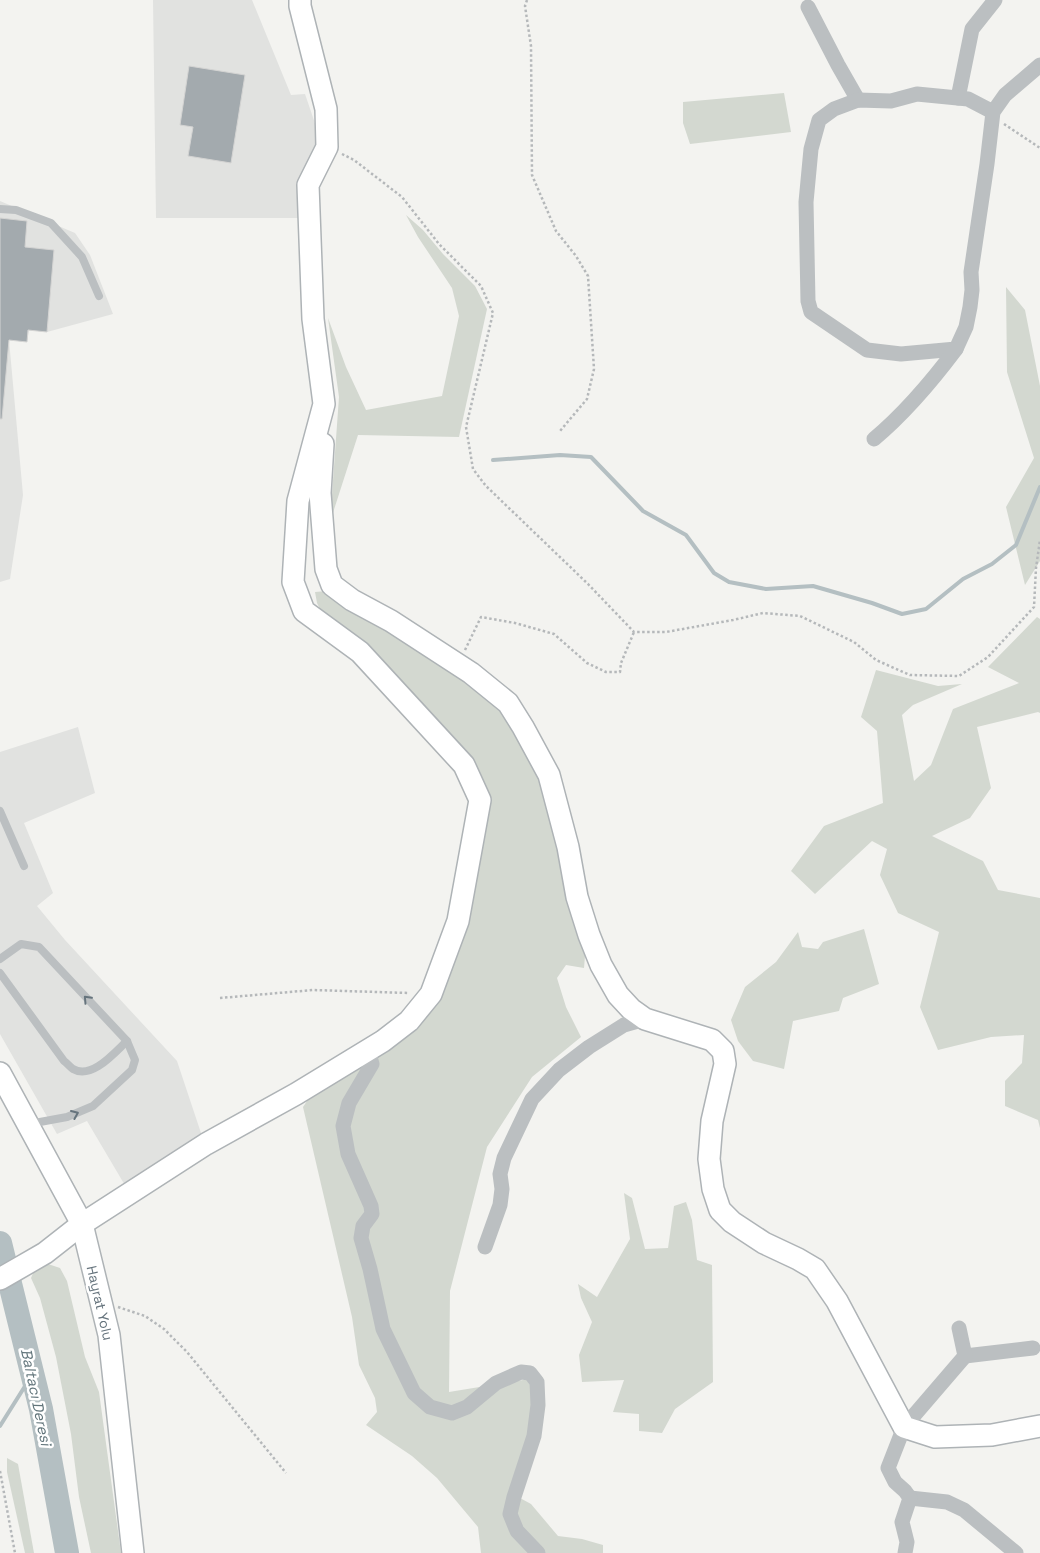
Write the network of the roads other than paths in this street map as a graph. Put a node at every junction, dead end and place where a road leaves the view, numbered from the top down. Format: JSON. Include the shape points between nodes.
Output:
{"nodes":[{"id":1,"x":300,"y":0,"type":"edge"},
{"id":2,"x":994,"y":0,"type":"edge"},
{"id":3,"x":808,"y":7,"type":"dead end"},
{"id":4,"x":1040,"y":65,"type":"edge"},
{"id":5,"x":958,"y":98,"type":"junction"},
{"id":6,"x":858,"y":100,"type":"junction"},
{"id":7,"x":993,"y":112,"type":"junction"},
{"id":8,"x":0,"y":208,"type":"edge"},
{"id":9,"x":99,"y":296,"type":"dead end"},
{"id":10,"x":956,"y":349,"type":"junction"},
{"id":11,"x":324,"y":404,"type":"junction"},
{"id":12,"x":874,"y":439,"type":"dead end"},
{"id":13,"x":0,"y":811,"type":"edge"},
{"id":14,"x":24,"y":866,"type":"dead end"},
{"id":15,"x":0,"y":959,"type":"edge"},
{"id":16,"x":0,"y":974,"type":"edge"},
{"id":17,"x":645,"y":1019,"type":"junction"},
{"id":18,"x":127,"y":1041,"type":"junction"},
{"id":19,"x":368,"y":1050,"type":"junction"},
{"id":20,"x":0,"y":1073,"type":"edge"},
{"id":21,"x":27,"y":1124,"type":"junction"},
{"id":22,"x":82,"y":1224,"type":"junction"},
{"id":23,"x":485,"y":1247,"type":"dead end"},
{"id":24,"x":0,"y":1279,"type":"edge"},
{"id":25,"x":959,"y":1328,"type":"dead end"},
{"id":26,"x":1033,"y":1348,"type":"dead end"},
{"id":27,"x":964,"y":1356,"type":"junction"},
{"id":28,"x":1040,"y":1426,"type":"edge"},
{"id":29,"x":904,"y":1427,"type":"junction"},
{"id":30,"x":910,"y":1498,"type":"junction"},
{"id":31,"x":133,"y":1553,"type":"edge"},
{"id":32,"x":538,"y":1553,"type":"edge"},
{"id":33,"x":905,"y":1553,"type":"edge"},
{"id":34,"x":1016,"y":1553,"type":"edge"}],
"edges":[{"from":1,"to":11,"type":"street","via":[[326,109],[327,147],[308,185],[313,319]]},
{"from":2,"to":5,"type":"street","via":[[972,29]]},
{"from":3,"to":6,"type":"street"},
{"from":4,"to":7,"type":"street","via":[[1005,95]]},
{"from":5,"to":6,"type":"street","via":[[917,94],[891,101]]},
{"from":5,"to":7,"type":"street","via":[[968,99]]},
{"from":6,"to":10,"type":"street","via":[[834,109],[819,120],[811,149],[806,202],[811,312],[867,350],[901,354]]},
{"from":7,"to":10,"type":"street","via":[[971,272],[970,307],[966,327]]},
{"from":8,"to":9,"type":"lane","via":[[16,210],[51,223],[82,257]]},
{"from":10,"to":12,"type":"street","via":[[890,426]]},
{"from":11,"to":17,"type":"street","via":[[320,493],[326,569],[332,585],[457,664],[508,703],[549,775],[568,847],[577,898],[601,964],[618,995]]},
{"from":11,"to":19,"type":"street","via":[[298,501],[293,582],[304,611],[360,652],[416,712],[464,765],[480,800],[458,921],[431,994],[409,1021]]},
{"from":13,"to":14,"type":"lane"},
{"from":18,"to":15,"type":"lane","one_way":true,"via":[[39,947],[21,944]]},
{"from":16,"to":18,"type":"lane","via":[[74,1070],[89,1071]]},
{"from":17,"to":23,"type":"street","via":[[624,1025],[589,1047],[559,1070],[532,1099],[504,1158],[500,1174],[500,1205]]},
{"from":17,"to":29,"type":"street","via":[[712,1040],[723,1051],[724,1064],[712,1121],[710,1159],[713,1189],[720,1210],[764,1243],[815,1269],[837,1300]]},
{"from":21,"to":18,"type":"lane","one_way":true,"via":[[67,1117],[93,1106],[132,1070],[135,1060]]},
{"from":19,"to":22,"type":"street","via":[[206,1144]]},
{"from":19,"to":32,"type":"street","via":[[372,1064],[349,1103],[343,1126],[348,1154],[371,1206],[372,1214],[363,1226],[361,1238],[383,1329],[414,1393],[430,1407],[452,1412],[467,1407],[496,1383],[521,1372],[530,1373],[537,1382],[534,1436],[510,1514],[517,1531]]},
{"from":20,"to":21,"type":"street","name":"Hayrat Yolu"},
{"from":21,"to":22,"type":"street","name":"Hayrat Yolu"},
{"from":22,"to":24,"type":"street","via":[[45,1253]]},
{"from":22,"to":31,"type":"street","name":"Hayrat Yolu","via":[[109,1335]]},
{"from":25,"to":27,"type":"street"},
{"from":26,"to":27,"type":"street"},
{"from":27,"to":29,"type":"street"},
{"from":28,"to":29,"type":"street","via":[[992,1435],[935,1437]]},
{"from":29,"to":30,"type":"street","via":[[888,1468],[895,1482]]},
{"from":30,"to":33,"type":"street","via":[[902,1522],[907,1542]]},
{"from":30,"to":34,"type":"street","via":[[947,1502],[964,1510]]}]}
